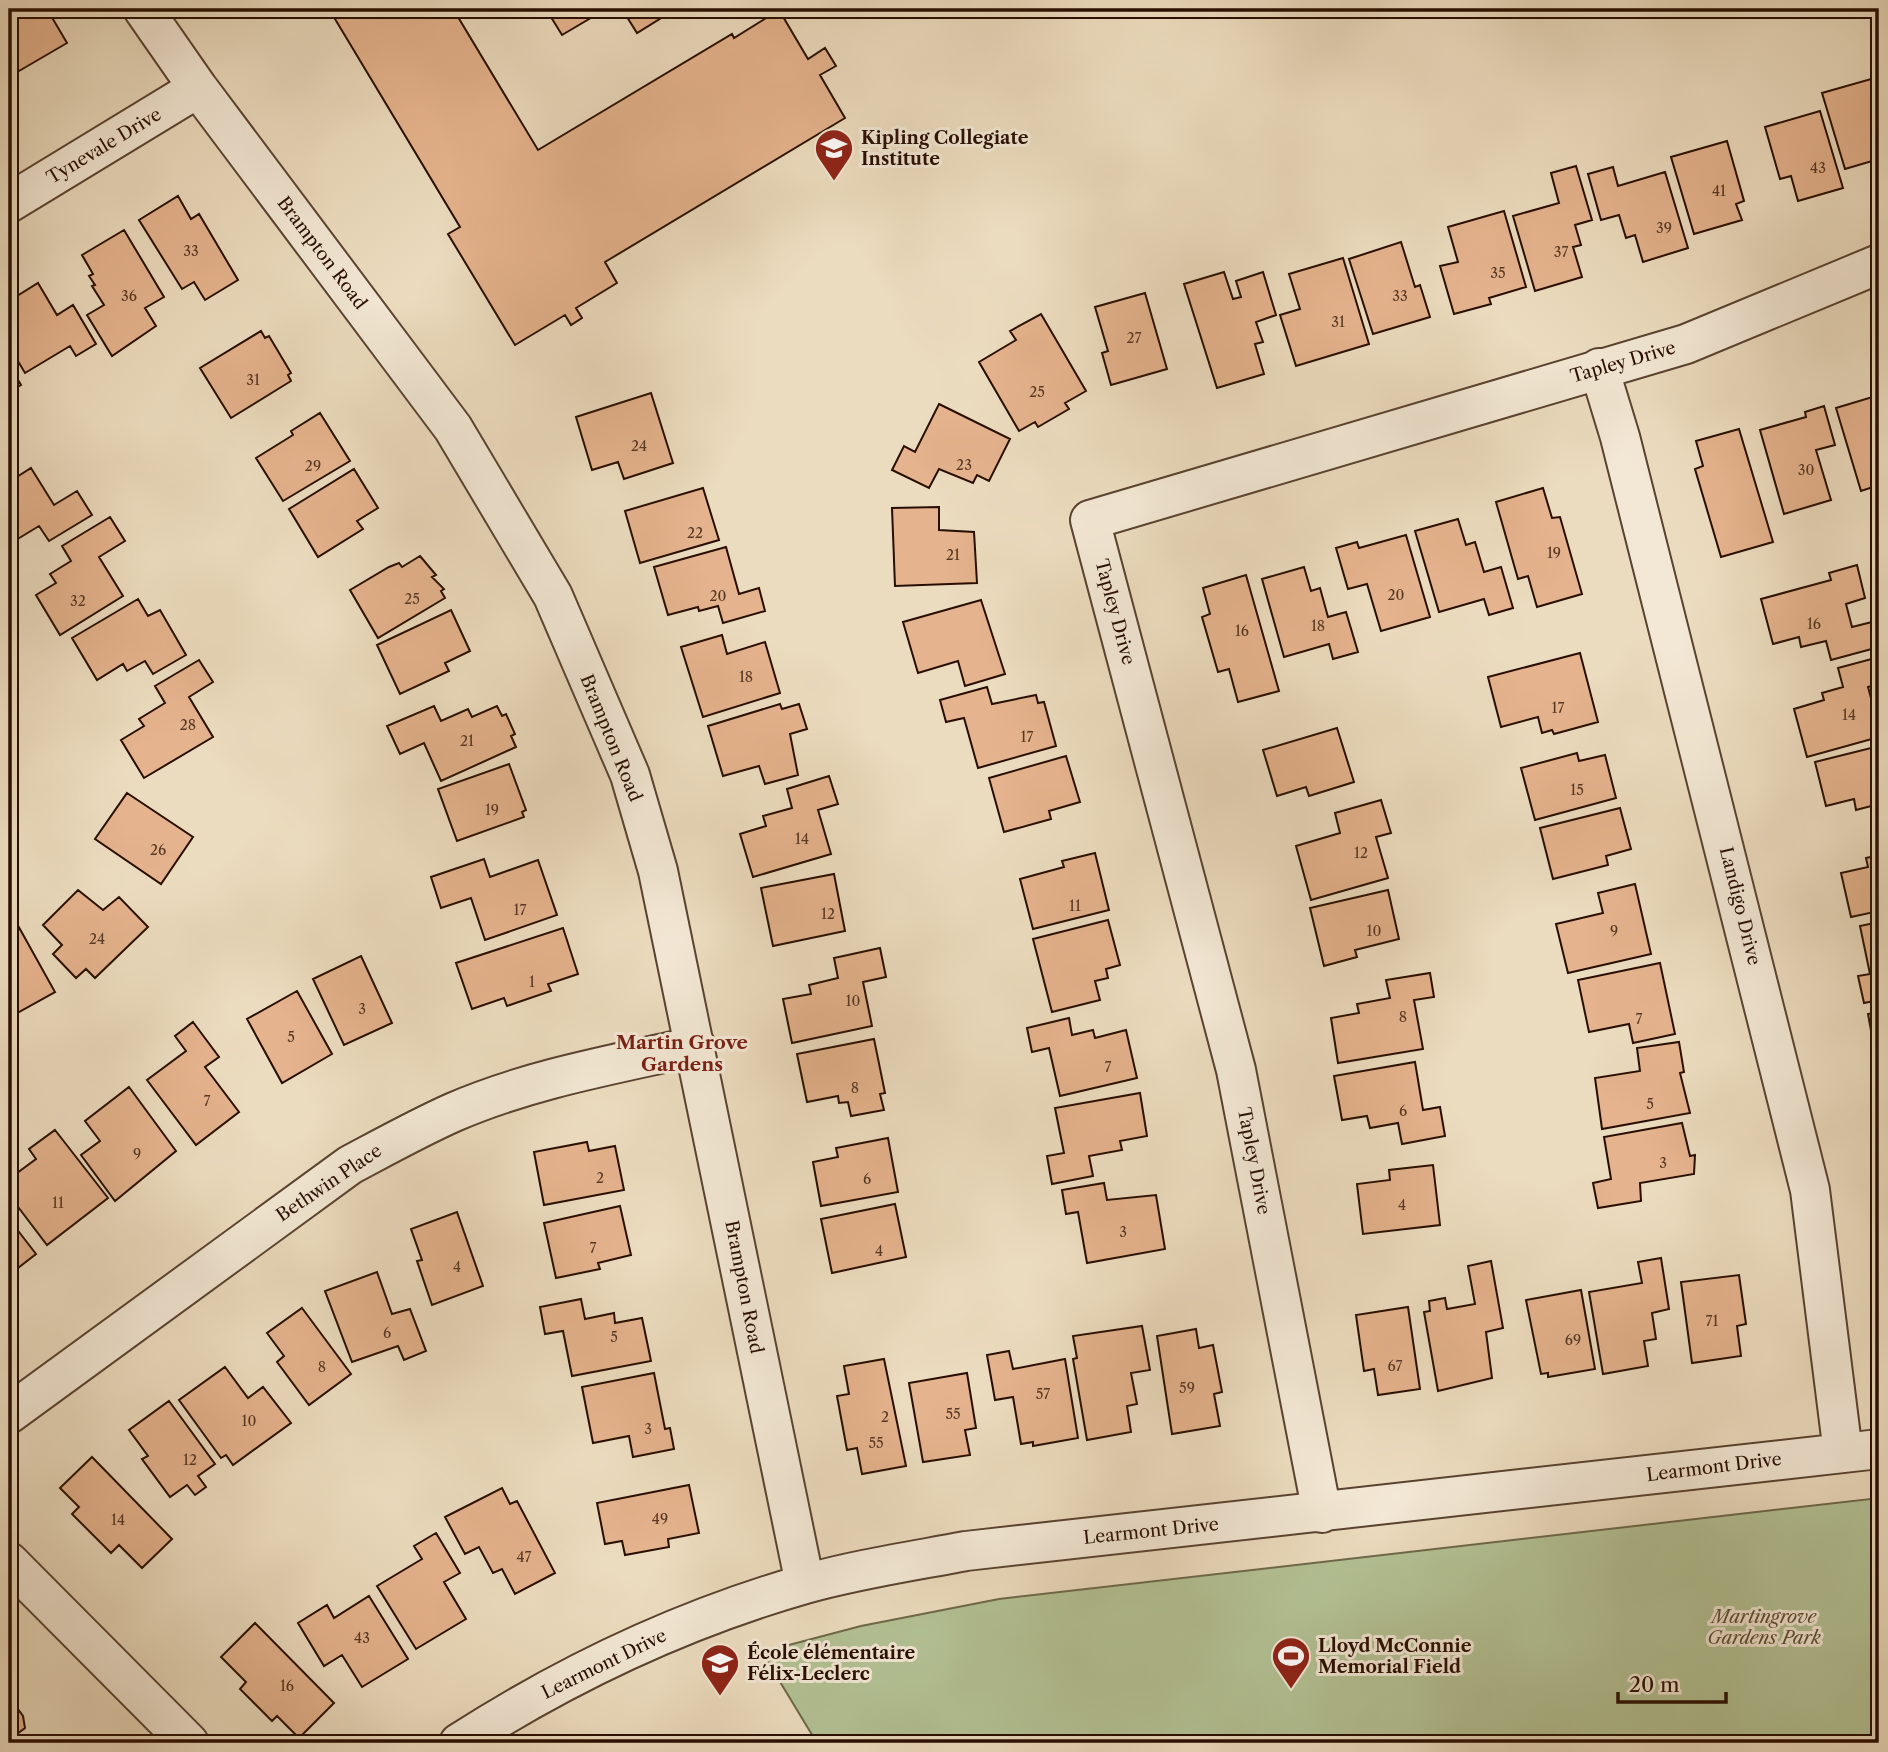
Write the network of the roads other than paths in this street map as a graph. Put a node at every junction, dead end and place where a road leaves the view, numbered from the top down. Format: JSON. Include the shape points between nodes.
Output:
{"nodes":[{"id":1,"x":143,"y":9,"type":"edge"},
{"id":2,"x":198,"y":88,"type":"junction"},
{"id":3,"x":9,"y":203,"type":"edge"},
{"id":4,"x":1879,"y":264,"type":"edge"},
{"id":5,"x":1599,"y":368,"type":"junction"},
{"id":6,"x":696,"y":1046,"type":"junction"},
{"id":7,"x":9,"y":1414,"type":"edge"},
{"id":8,"x":1861,"y":1451,"type":"edge"},
{"id":9,"x":1322,"y":1513,"type":"junction"},
{"id":10,"x":9,"y":1562,"type":"edge"},
{"id":11,"x":805,"y":1584,"type":"junction"},
{"id":12,"x":189,"y":1743,"type":"edge"},
{"id":13,"x":458,"y":1743,"type":"edge"}],
"edges":[{"from":1,"to":2,"type":"street","name":"Brampton Road"},
{"from":2,"to":3,"type":"street","name":"Tynevale Drive"},
{"from":2,"to":6,"type":"street","name":"Brampton Road","via":[[453,428],[552,596],[629,775],[658,870]]},
{"from":4,"to":5,"type":"street","name":"Tapley Drive","via":[[1686,344]]},
{"from":5,"to":8,"type":"street","name":"Landigo Drive","via":[[1810,1190]]},
{"from":5,"to":9,"type":"street","name":"Tapley Drive","via":[[1090,520],[1236,1070]]},
{"from":6,"to":7,"type":"street","name":"Bethwin Place","via":[[526,1087],[456,1111],[350,1165]]},
{"from":6,"to":11,"type":"street","name":"Brampton Road"},
{"from":8,"to":9,"type":"street","name":"Learmont Drive"},
{"from":9,"to":11,"type":"street","name":"Learmont Drive","via":[[967,1551]]},
{"from":10,"to":12,"type":"street"},
{"from":11,"to":13,"type":"street","name":"Learmont Drive","via":[[691,1623],[616,1656]]}]}
